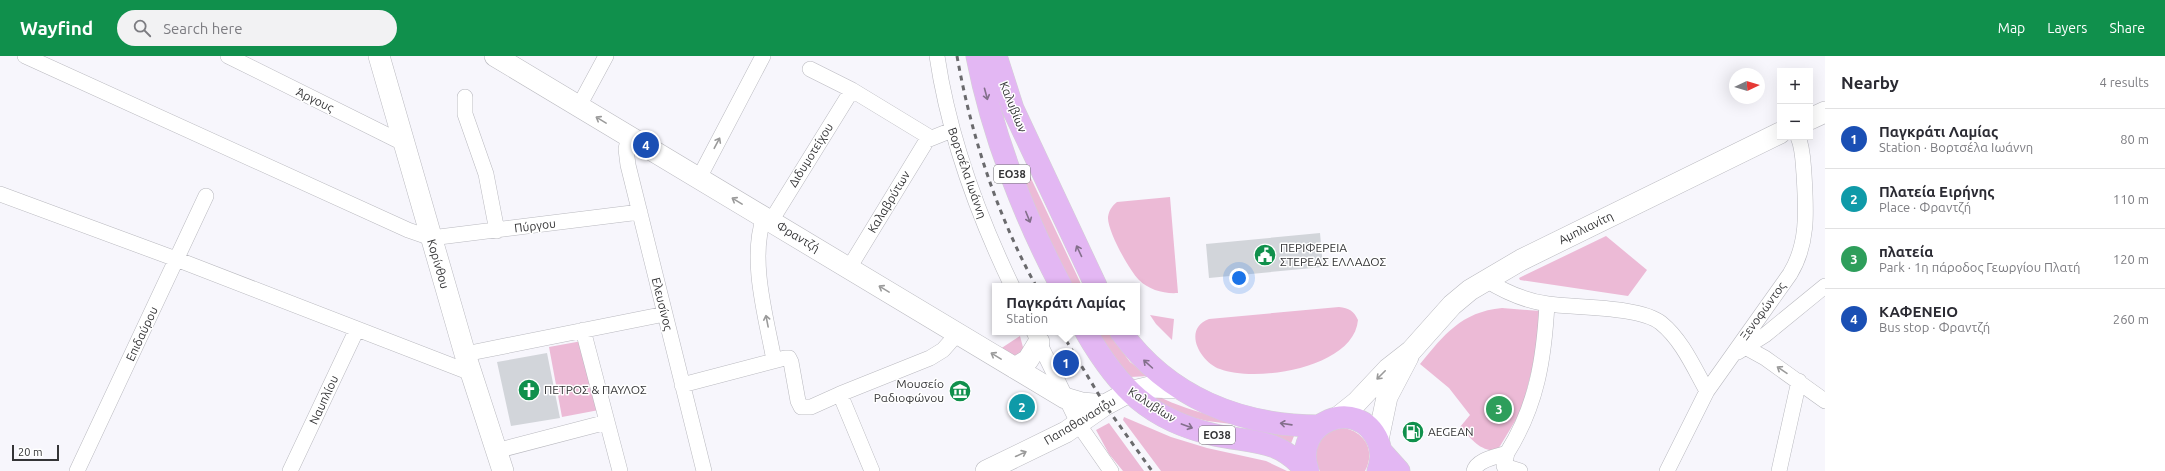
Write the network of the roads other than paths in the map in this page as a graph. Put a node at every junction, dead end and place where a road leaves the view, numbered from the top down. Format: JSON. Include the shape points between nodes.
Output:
{"nodes":[{"id":1,"x":25,"y":56,"type":"edge"},
{"id":2,"x":228,"y":56,"type":"edge"},
{"id":3,"x":379,"y":56,"type":"edge"},
{"id":4,"x":495,"y":56,"type":"edge"},
{"id":5,"x":606,"y":56,"type":"edge"},
{"id":6,"x":763,"y":56,"type":"edge"},
{"id":7,"x":937,"y":56,"type":"edge"},
{"id":8,"x":977,"y":56,"type":"edge"},
{"id":9,"x":996,"y":56,"type":"edge"},
{"id":10,"x":810,"y":69,"type":"dead end"},
{"id":11,"x":852,"y":90,"type":"junction"},
{"id":12,"x":465,"y":97,"type":"dead end"},
{"id":13,"x":579,"y":106,"type":"junction"},
{"id":14,"x":952,"y":130,"type":"junction"},
{"id":15,"x":1777,"y":134,"type":"edge"},
{"id":16,"x":629,"y":136,"type":"junction"},
{"id":17,"x":931,"y":138,"type":"junction"},
{"id":18,"x":1799,"y":140,"type":"edge"},
{"id":19,"x":403,"y":143,"type":"junction"},
{"id":20,"x":699,"y":178,"type":"junction"},
{"id":21,"x":0,"y":194,"type":"edge"},
{"id":22,"x":206,"y":196,"type":"dead end"},
{"id":23,"x":640,"y":212,"type":"junction"},
{"id":24,"x":767,"y":219,"type":"junction"},
{"id":25,"x":497,"y":231,"type":"junction"},
{"id":26,"x":431,"y":238,"type":"junction"},
{"id":27,"x":176,"y":259,"type":"junction"},
{"id":28,"x":849,"y":268,"type":"junction"},
{"id":29,"x":1486,"y":280,"type":"junction"},
{"id":30,"x":1011,"y":283,"type":"edge"},
{"id":31,"x":1060,"y":283,"type":"edge"},
{"id":32,"x":1095,"y":283,"type":"edge"},
{"id":33,"x":1825,"y":286,"type":"edge"},
{"id":34,"x":1547,"y":304,"type":"junction"},
{"id":35,"x":665,"y":314,"type":"junction"},
{"id":36,"x":357,"y":329,"type":"junction"},
{"id":37,"x":583,"y":330,"type":"junction"},
{"id":38,"x":958,"y":333,"type":"junction"},
{"id":39,"x":1088,"y":335,"type":"edge"},
{"id":40,"x":1123,"y":335,"type":"edge"},
{"id":41,"x":1036,"y":337,"type":"edge"},
{"id":42,"x":1745,"y":347,"type":"junction"},
{"id":43,"x":1411,"y":351,"type":"junction"},
{"id":44,"x":774,"y":360,"type":"junction"},
{"id":45,"x":1726,"y":362,"type":"junction"},
{"id":46,"x":468,"y":363,"type":"junction"},
{"id":47,"x":1015,"y":368,"type":"junction"},
{"id":48,"x":1799,"y":381,"type":"junction"},
{"id":49,"x":682,"y":385,"type":"junction"},
{"id":50,"x":1179,"y":388,"type":"junction"},
{"id":51,"x":1707,"y":391,"type":"junction"},
{"id":52,"x":1129,"y":392,"type":"junction"},
{"id":53,"x":840,"y":394,"type":"junction"},
{"id":54,"x":1065,"y":398,"type":"junction"},
{"id":55,"x":1825,"y":401,"type":"edge"},
{"id":56,"x":1105,"y":405,"type":"junction"},
{"id":57,"x":607,"y":422,"type":"junction"},
{"id":58,"x":1328,"y":422,"type":"junction"},
{"id":59,"x":1079,"y":425,"type":"junction"},
{"id":60,"x":496,"y":452,"type":"junction"},
{"id":61,"x":1507,"y":453,"type":"junction"},
{"id":62,"x":1379,"y":454,"type":"edge"},
{"id":63,"x":77,"y":471,"type":"edge"},
{"id":64,"x":290,"y":471,"type":"edge"},
{"id":65,"x":503,"y":471,"type":"edge"},
{"id":66,"x":620,"y":471,"type":"edge"},
{"id":67,"x":704,"y":471,"type":"edge"},
{"id":68,"x":872,"y":471,"type":"edge"},
{"id":69,"x":986,"y":471,"type":"edge"},
{"id":70,"x":1111,"y":471,"type":"edge"},
{"id":71,"x":1307,"y":471,"type":"edge"},
{"id":72,"x":1399,"y":471,"type":"edge"},
{"id":73,"x":1474,"y":471,"type":"edge"},
{"id":74,"x":1520,"y":471,"type":"edge"},
{"id":75,"x":1666,"y":471,"type":"edge"},
{"id":76,"x":1779,"y":471,"type":"edge"}],
"edges":[{"from":1,"to":26,"type":"street","via":[[408,230]]},
{"from":2,"to":19,"type":"street","name":"Άργους"},
{"from":3,"to":19,"type":"main road","name":"Κορίνθου"},
{"from":4,"to":13,"type":"main road","name":"Φραντζή"},
{"from":5,"to":13,"type":"street"},
{"from":20,"to":6,"type":"street","one_way":true},
{"from":7,"to":14,"type":"street","name":"Βορτσέλα Ιωάννη"},
{"from":8,"to":31,"type":"main road","name":"Καλυβίων","number":"ΕΟ38","one_way":true,"via":[[1008,164],[1036,236]]},
{"from":32,"to":9,"type":"main road","name":"Καλυβίων","number":"ΕΟ38","one_way":true,"via":[[1013,109]]},
{"from":10,"to":11,"type":"street"},
{"from":11,"to":17,"type":"street"},
{"from":11,"to":24,"type":"street","name":"Διδυμοτείχου"},
{"from":12,"to":25,"type":"street","via":[[466,114],[486,174]]},
{"from":16,"to":13,"type":"main road","name":"Φραντζή","one_way":true},
{"from":14,"to":17,"type":"street"},
{"from":14,"to":30,"type":"street","name":"Βορτσέλα Ιωάννη","via":[[975,202]]},
{"from":15,"to":29,"type":"main road","name":"Αμπλιανίτη"},
{"from":16,"to":20,"type":"main road","name":"Φραντζή"},
{"from":16,"to":23,"type":"street","name":"Ελευσίνος","via":[[627,158]]},
{"from":17,"to":28,"type":"street","name":"Καλαβρύτων","via":[[927,140]]},
{"from":18,"to":45,"type":"street","name":"Ξενοφώντος","via":[[1806,202],[1801,254],[1790,274]]},
{"from":19,"to":26,"type":"main road","name":"Κορίνθου"},
{"from":24,"to":20,"type":"main road","name":"Φραντζή","one_way":true},
{"from":21,"to":27,"type":"street"},
{"from":22,"to":27,"type":"street","name":"Επιδαύρου"},
{"from":23,"to":25,"type":"street","name":"Πύργου"},
{"from":23,"to":35,"type":"street","name":"Ελευσίνος"},
{"from":24,"to":28,"type":"main road","name":"Φραντζή"},
{"from":44,"to":24,"type":"street","name":"Διδυμοτείχου","one_way":true,"via":[[763,303],[759,261],[759,229]]},
{"from":25,"to":26,"type":"street","name":"Πύργου"},
{"from":26,"to":46,"type":"main road","name":"Κορίνθου"},
{"from":27,"to":36,"type":"street"},
{"from":27,"to":63,"type":"street","name":"Επιδαύρου"},
{"from":38,"to":28,"type":"main road","name":"Φραντζή","one_way":true},
{"from":29,"to":34,"type":"street","via":[[1514,295]]},
{"from":29,"to":43,"type":"main road","name":"Αμπλιανίτη","via":[[1452,305]]},
{"from":33,"to":42,"type":"street","via":[[1765,335]]},
{"from":34,"to":51,"type":"street","via":[[1640,314],[1656,320],[1676,339]]},
{"from":34,"to":61,"type":"street","via":[[1545,339],[1536,390],[1528,415]]},
{"from":35,"to":37,"type":"street"},
{"from":35,"to":49,"type":"street","name":"Ελευσίνος"},
{"from":36,"to":46,"type":"street"},
{"from":36,"to":64,"type":"street","name":"Ναυπλίου"},
{"from":37,"to":46,"type":"street"},
{"from":37,"to":57,"type":"street"},
{"from":47,"to":38,"type":"main road","name":"Φραντζή","one_way":true},
{"from":38,"to":53,"type":"street","via":[[943,350],[930,358]]},
{"from":39,"to":52,"type":"main road","name":"Καλυβίων","number":"ΕΟ38","via":[[1112,373]]},
{"from":50,"to":40,"type":"main road","number":"ΕΟ38","one_way":true,"via":[[1142,358]]},
{"from":41,"to":47,"type":"main road","via":[[1028,360]]},
{"from":41,"to":54,"type":"street"},
{"from":42,"to":45,"type":"street"},
{"from":48,"to":42,"type":"street","one_way":true},
{"from":43,"to":58,"type":"main road","name":"Αμπλιανίτη","one_way":true,"via":[[1388,369],[1357,402]]},
{"from":43,"to":62,"type":"main road","name":"Αμπλιανίτη","via":[[1387,397]]},
{"from":44,"to":49,"type":"street"},
{"from":44,"to":53,"type":"street","via":[[790,360],[801,407],[810,407]]},
{"from":45,"to":51,"type":"street","name":"Ξενοφώντος"},
{"from":46,"to":60,"type":"main road","name":"Κορίνθου"},
{"from":47,"to":54,"type":"main road","name":"Φραντζή"},
{"from":48,"to":55,"type":"street"},
{"from":48,"to":76,"type":"street"},
{"from":49,"to":67,"type":"street","name":"Ελευσίνος"},
{"from":50,"to":52,"type":"main road","name":"Παπαθανασίου","via":[[1150,387]]},
{"from":58,"to":50,"type":"main road","number":"ΕΟ38","one_way":true,"via":[[1276,423],[1224,411]]},
{"from":51,"to":75,"type":"street","name":"Ξενοφώντος"},
{"from":52,"to":56,"type":"main road","name":"Παπαθανασίου"},
{"from":52,"to":71,"type":"main road","name":"Καλυβίων","number":"ΕΟ38","one_way":true,"via":[[1158,413],[1184,425],[1215,435],[1269,444],[1281,449]]},
{"from":53,"to":68,"type":"street"},
{"from":54,"to":56,"type":"main road","name":"Φραντζή"},
{"from":54,"to":59,"type":"street"},
{"from":56,"to":59,"type":"main road","name":"Παπαθανασίου"},
{"from":57,"to":60,"type":"street"},
{"from":57,"to":66,"type":"street"},
{"from":58,"to":62,"type":"main road","number":"ΕΟ38","via":[[1358,420],[1370,428]]},
{"from":58,"to":71,"type":"main road","number":"ΕΟ38","via":[[1310,437],[1305,450]]},
{"from":69,"to":59,"type":"main road","name":"Παπαθανασίου","one_way":true},
{"from":59,"to":70,"type":"street"},
{"from":60,"to":65,"type":"main road","name":"Κορίνθου"},
{"from":61,"to":73,"type":"street","via":[[1478,464]]},
{"from":61,"to":74,"type":"street","via":[[1504,466]]},
{"from":62,"to":72,"type":"main road","number":"ΕΟ38"}]}
